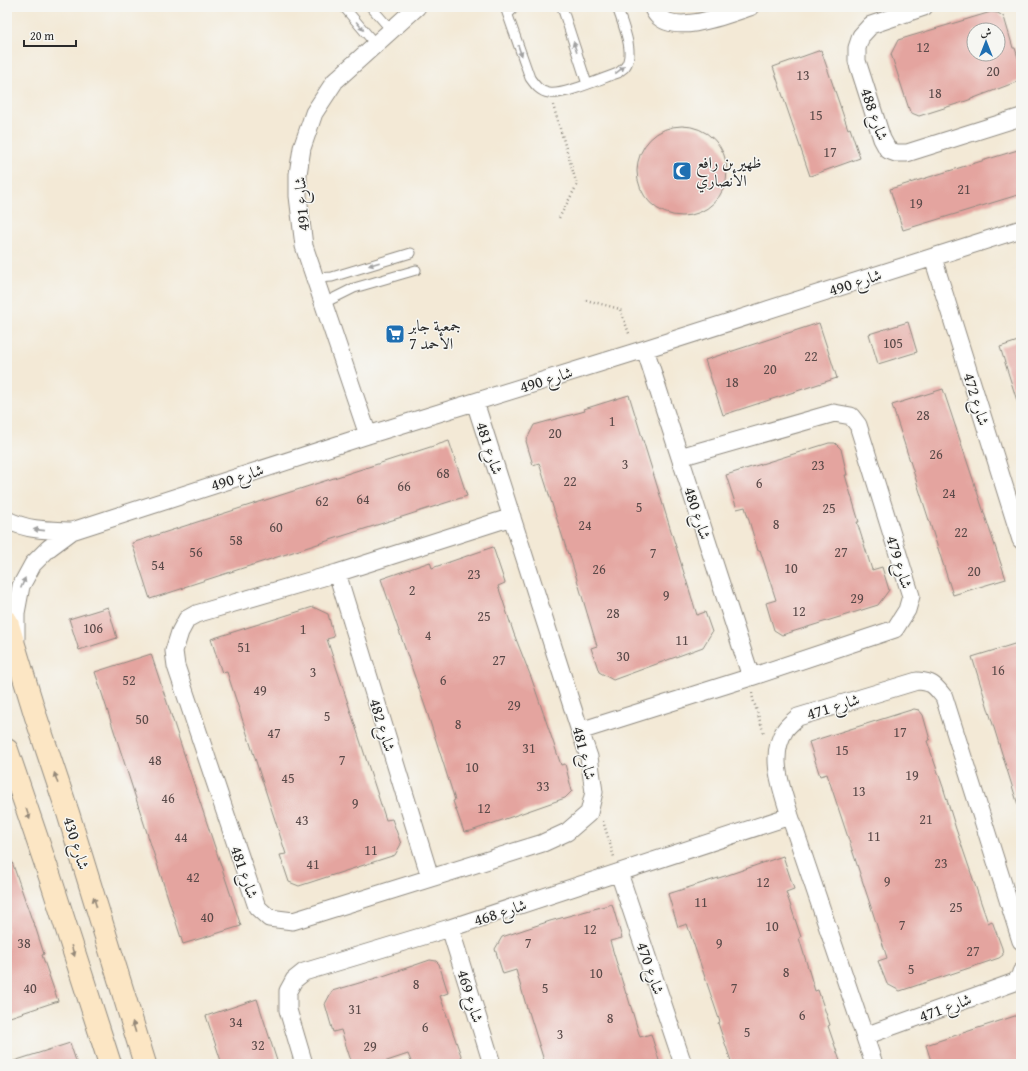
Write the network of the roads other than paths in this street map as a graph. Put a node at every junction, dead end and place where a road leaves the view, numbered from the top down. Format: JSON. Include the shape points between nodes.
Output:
{"nodes":[{"id":1,"x":344,"y":7,"type":"edge"},
{"id":2,"x":371,"y":7,"type":"edge"},
{"id":3,"x":417,"y":7,"type":"edge"},
{"id":4,"x":515,"y":7,"type":"edge"},
{"id":5,"x":562,"y":7,"type":"edge"},
{"id":6,"x":617,"y":7,"type":"edge"},
{"id":7,"x":652,"y":7,"type":"edge"},
{"id":8,"x":750,"y":7,"type":"edge"},
{"id":9,"x":924,"y":7,"type":"edge"},
{"id":10,"x":506,"y":11,"type":"edge"},
{"id":11,"x":392,"y":31,"type":"junction"},
{"id":12,"x":376,"y":45,"type":"junction"},
{"id":13,"x":587,"y":84,"type":"junction"},
{"id":14,"x":1021,"y":117,"type":"edge"},
{"id":15,"x":1021,"y":229,"type":"edge"},
{"id":16,"x":411,"y":253,"type":"dead end"},
{"id":17,"x":933,"y":258,"type":"junction"},
{"id":18,"x":416,"y":270,"type":"dead end"},
{"id":19,"x":316,"y":278,"type":"junction"},
{"id":20,"x":324,"y":303,"type":"junction"},
{"id":21,"x":640,"y":350,"type":"junction"},
{"id":22,"x":475,"y":402,"type":"junction"},
{"id":23,"x":368,"y":435,"type":"junction"},
{"id":24,"x":680,"y":457,"type":"junction"},
{"id":25,"x":512,"y":517,"type":"junction"},
{"id":26,"x":7,"y":520,"type":"edge"},
{"id":27,"x":72,"y":531,"type":"junction"},
{"id":28,"x":1021,"y":540,"type":"edge"},
{"id":29,"x":336,"y":573,"type":"junction"},
{"id":30,"x":7,"y":622,"type":"edge"},
{"id":31,"x":16,"y":649,"type":"junction"},
{"id":32,"x":751,"y":677,"type":"junction"},
{"id":33,"x":580,"y":731,"type":"junction"},
{"id":34,"x":7,"y":750,"type":"edge"},
{"id":35,"x":790,"y":816,"type":"junction"},
{"id":36,"x":619,"y":873,"type":"junction"},
{"id":37,"x":430,"y":877,"type":"junction"},
{"id":38,"x":450,"y":928,"type":"junction"},
{"id":39,"x":1021,"y":941,"type":"edge"},
{"id":40,"x":1021,"y":972,"type":"edge"},
{"id":41,"x":864,"y":1036,"type":"junction"},
{"id":42,"x":110,"y":1064,"type":"edge"},
{"id":43,"x":145,"y":1064,"type":"edge"},
{"id":44,"x":304,"y":1064,"type":"edge"},
{"id":45,"x":492,"y":1064,"type":"edge"},
{"id":46,"x":683,"y":1064,"type":"edge"},
{"id":47,"x":874,"y":1064,"type":"edge"}],
"edges":[{"from":1,"to":12,"type":"lane","one_way":true},
{"from":2,"to":11,"type":"lane"},
{"from":3,"to":11,"type":"street","name":"شارع 491"},
{"from":4,"to":10,"type":"lane"},
{"from":13,"to":5,"type":"lane","one_way":true},
{"from":13,"to":6,"type":"lane","one_way":true,"via":[[618,73],[630,57]]},
{"from":7,"to":8,"type":"street","via":[[658,16],[667,21],[684,24],[708,21]]},
{"from":9,"to":14,"type":"street","name":"شارع 488","via":[[871,25],[860,36],[856,48],[856,62],[888,150],[907,153]]},
{"from":10,"to":13,"type":"lane","one_way":true,"via":[[530,78],[538,88],[549,93],[563,93]]},
{"from":11,"to":12,"type":"street","name":"شارع 491"},
{"from":12,"to":19,"type":"street","name":"شارع 491","via":[[335,81],[314,113],[302,148],[298,196],[304,246]]},
{"from":15,"to":17,"type":"street","name":"شارع 490"},
{"from":16,"to":19,"type":"lane","one_way":true,"via":[[332,277]]},
{"from":17,"to":21,"type":"street","name":"شارع 490"},
{"from":17,"to":28,"type":"street","name":"شارع 472"},
{"from":18,"to":20,"type":"lane","via":[[354,288]]},
{"from":19,"to":20,"type":"street","name":"شارع 491"},
{"from":20,"to":23,"type":"street","name":"شارع 491"},
{"from":21,"to":22,"type":"street","name":"شارع 490"},
{"from":21,"to":24,"type":"street","name":"شارع 480"},
{"from":22,"to":23,"type":"street","name":"شارع 490"},
{"from":22,"to":25,"type":"street","name":"شارع 481"},
{"from":23,"to":27,"type":"street","name":"شارع 490"},
{"from":24,"to":32,"type":"street","name":"شارع 480"},
{"from":24,"to":32,"type":"street","name":"شارع 479","via":[[834,413],[851,416],[858,425],[911,596],[907,610],[895,629]]},
{"from":25,"to":29,"type":"street","name":"شارع 481"},
{"from":25,"to":33,"type":"street","name":"شارع 481"},
{"from":27,"to":26,"type":"street","name":"شارع 490","one_way":true,"via":[[35,530]]},
{"from":31,"to":27,"type":"street","name":"شارع 490","one_way":true,"via":[[16,613],[21,586],[33,564]]},
{"from":29,"to":37,"type":"street","name":"شارع 482"},
{"from":29,"to":37,"type":"street","name":"شارع 481","via":[[196,614],[188,619],[180,632],[174,651],[176,666],[257,906],[269,918],[293,921]]},
{"from":30,"to":31,"type":"street","name":"شارع 430"},
{"from":43,"to":31,"type":"street","name":"شارع 430","one_way":true},
{"from":32,"to":33,"type":"street","name":"شارع 479"},
{"from":33,"to":37,"type":"street","name":"شارع 481","via":[[589,757],[594,792],[589,813],[567,832],[543,843]]},
{"from":34,"to":42,"type":"street","one_way":true},
{"from":35,"to":36,"type":"street","name":"شارع 468"},
{"from":35,"to":39,"type":"street","name":"شارع 471","via":[[778,776],[777,747],[785,729],[798,717],[917,681],[935,685],[944,697]]},
{"from":35,"to":41,"type":"street","name":"شارع 471"},
{"from":36,"to":38,"type":"street","name":"شارع 468"},
{"from":36,"to":46,"type":"street","name":"شارع 470"},
{"from":38,"to":44,"type":"street","name":"شارع 468","via":[[304,972],[294,980],[288,991],[288,1010]]},
{"from":38,"to":45,"type":"street","name":"شارع 469"},
{"from":40,"to":41,"type":"street","name":"شارع 471","via":[[1015,982]]},
{"from":41,"to":47,"type":"street","name":"شارع 471"}]}
